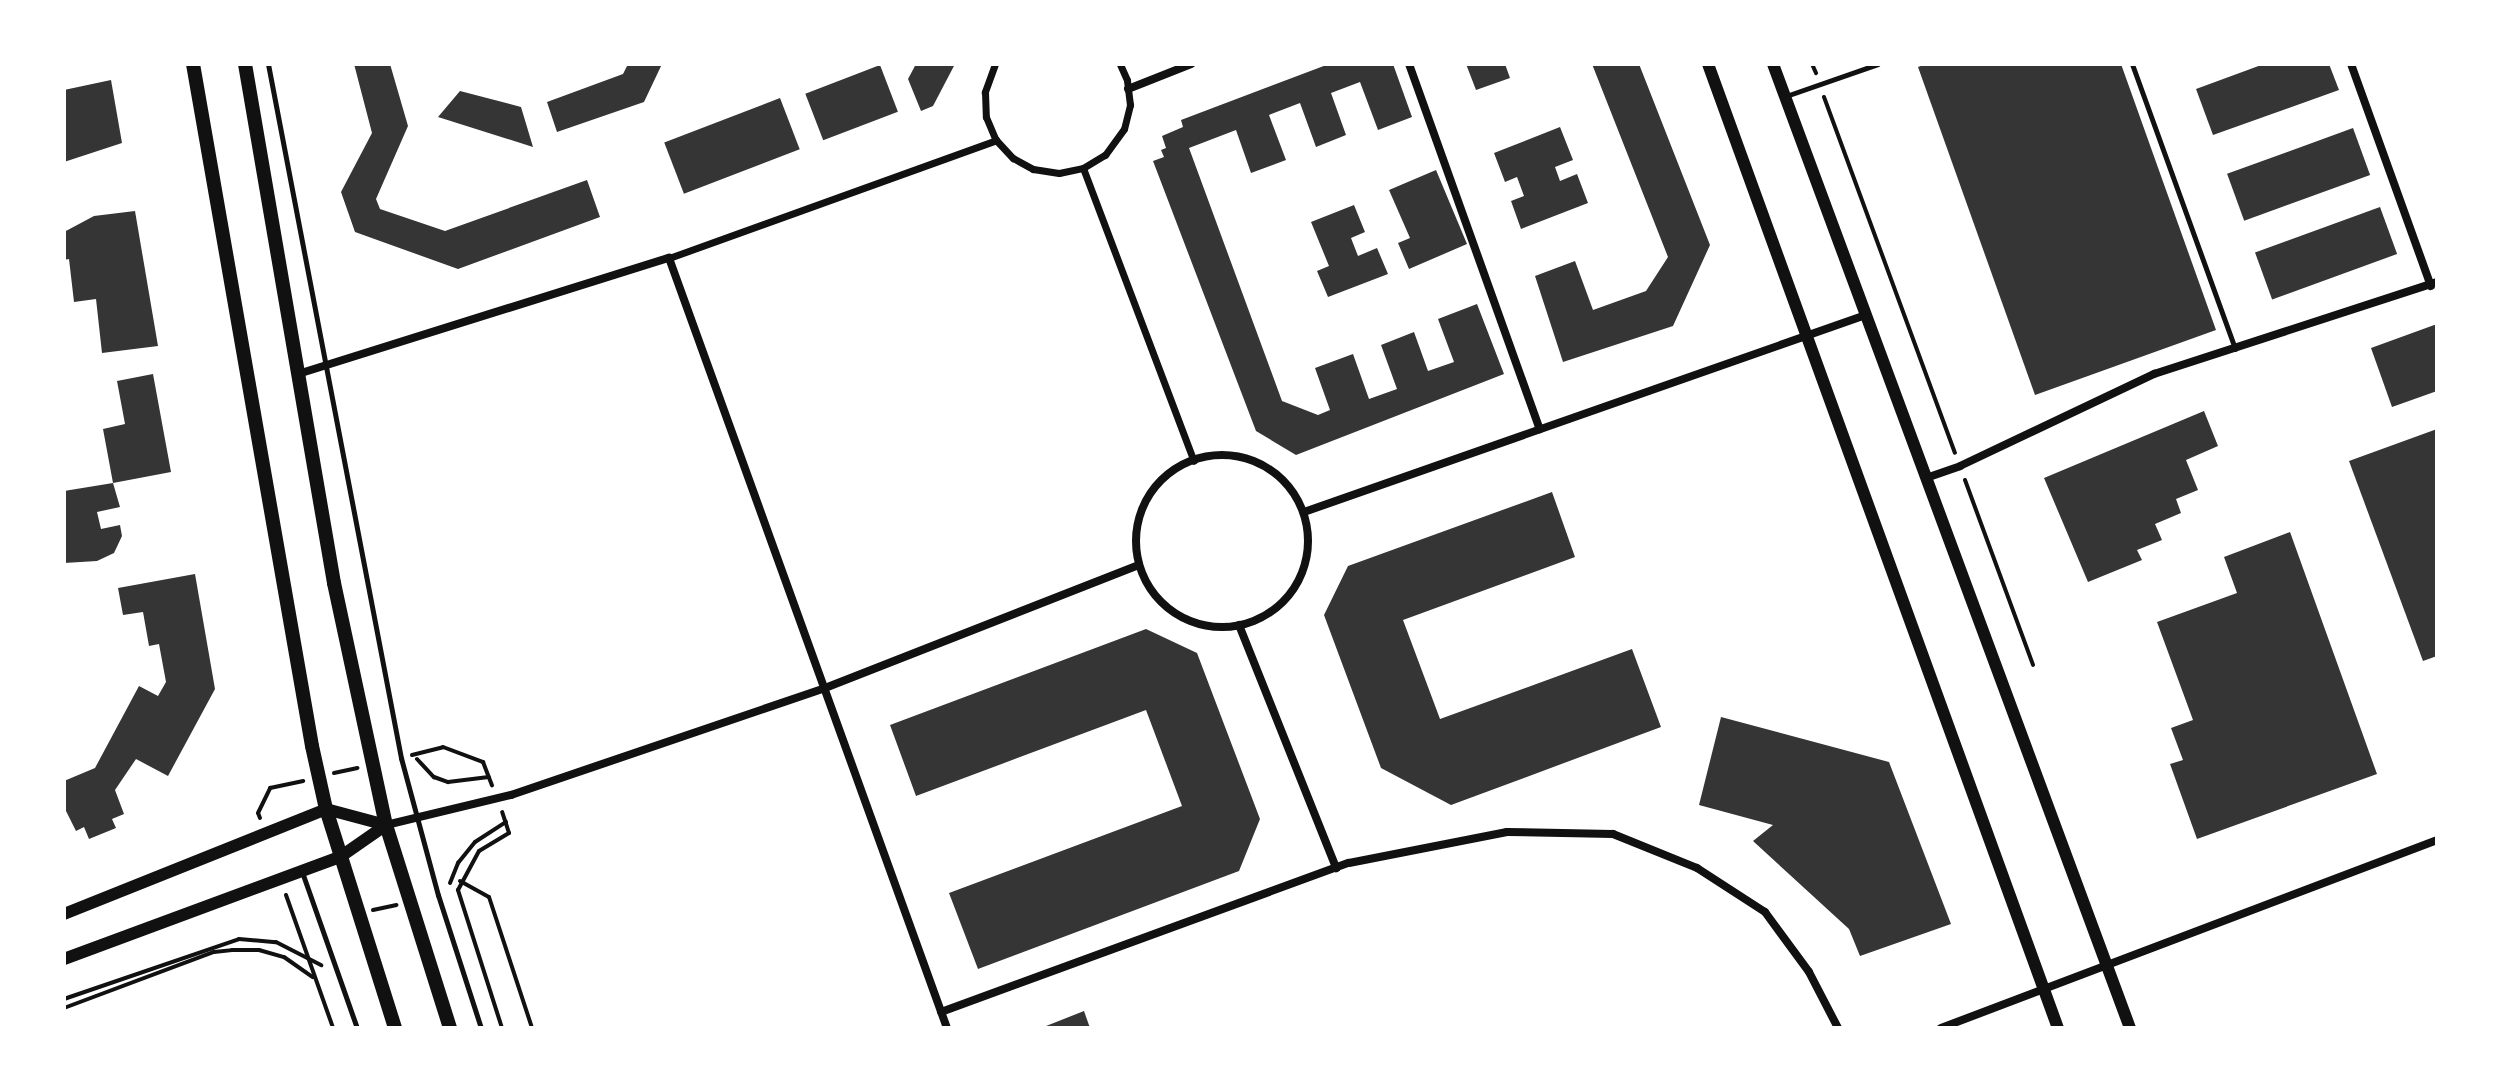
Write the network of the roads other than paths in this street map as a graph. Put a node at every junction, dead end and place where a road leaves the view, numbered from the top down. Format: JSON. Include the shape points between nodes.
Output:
{"nodes":[{"id":1,"x":193,"y":64,"type":"edge"},
{"id":2,"x":245,"y":64,"type":"edge"},
{"id":3,"x":268,"y":64,"type":"edge"},
{"id":4,"x":995,"y":64,"type":"edge"},
{"id":5,"x":1120,"y":64,"type":"edge"},
{"id":6,"x":1191,"y":64,"type":"edge"},
{"id":7,"x":1409,"y":64,"type":"edge"},
{"id":8,"x":1708,"y":64,"type":"edge"},
{"id":9,"x":1773,"y":64,"type":"edge"},
{"id":10,"x":1878,"y":64,"type":"edge"},
{"id":11,"x":2132,"y":64,"type":"edge"},
{"id":12,"x":2351,"y":64,"type":"edge"},
{"id":13,"x":1128,"y":89,"type":"junction"},
{"id":14,"x":1785,"y":96,"type":"junction"},
{"id":15,"x":996,"y":140,"type":"junction"},
{"id":16,"x":1083,"y":168,"type":"junction"},
{"id":17,"x":669,"y":258,"type":"junction"},
{"id":18,"x":2434,"y":284,"type":"edge"},
{"id":19,"x":1866,"y":315,"type":"junction"},
{"id":20,"x":1806,"y":336,"type":"junction"},
{"id":21,"x":2235,"y":349,"type":"junction"},
{"id":22,"x":324,"y":366,"type":"junction"},
{"id":23,"x":298,"y":374,"type":"junction"},
{"id":24,"x":1540,"y":429,"type":"junction"},
{"id":25,"x":1194,"y":461,"type":"junction"},
{"id":26,"x":1926,"y":478,"type":"junction"},
{"id":27,"x":1304,"y":512,"type":"junction"},
{"id":28,"x":1139,"y":565,"type":"junction"},
{"id":29,"x":1239,"y":625,"type":"junction"},
{"id":30,"x":825,"y":688,"type":"junction"},
{"id":31,"x":326,"y":809,"type":"junction"},
{"id":32,"x":415,"y":819,"type":"junction"},
{"id":33,"x":386,"y":825,"type":"junction"},
{"id":34,"x":2435,"y":841,"type":"edge"},
{"id":35,"x":2437,"y":853,"type":"edge"},
{"id":36,"x":340,"y":857,"type":"junction"},
{"id":37,"x":1336,"y":868,"type":"junction"},
{"id":38,"x":302,"y":871,"type":"junction"},
{"id":39,"x":64,"y":914,"type":"edge"},
{"id":40,"x":64,"y":959,"type":"edge"},
{"id":41,"x":2107,"y":966,"type":"junction"},
{"id":42,"x":2044,"y":991,"type":"junction"},
{"id":43,"x":941,"y":1012,"type":"junction"},
{"id":44,"x":357,"y":1028,"type":"edge"},
{"id":45,"x":395,"y":1028,"type":"edge"},
{"id":46,"x":450,"y":1028,"type":"edge"},
{"id":47,"x":481,"y":1028,"type":"edge"},
{"id":48,"x":947,"y":1028,"type":"edge"},
{"id":49,"x":1838,"y":1028,"type":"edge"},
{"id":50,"x":1941,"y":1028,"type":"edge"},
{"id":51,"x":2058,"y":1028,"type":"edge"},
{"id":52,"x":2130,"y":1028,"type":"edge"}],
"edges":[{"from":1,"to":31,"type":"main road"},
{"from":2,"to":23,"type":"main road"},
{"from":3,"to":22,"type":"lane"},
{"from":4,"to":15,"type":"street","via":[[985,92],[986,117]]},
{"from":5,"to":13,"type":"street"},
{"from":6,"to":13,"type":"street"},
{"from":7,"to":24,"type":"street"},
{"from":8,"to":20,"type":"street"},
{"from":9,"to":14,"type":"street"},
{"from":10,"to":14,"type":"lane"},
{"from":11,"to":21,"type":"lane"},
{"from":12,"to":18,"type":"street"},
{"from":13,"to":16,"type":"street","via":[[1124,129],[1105,155]]},
{"from":14,"to":19,"type":"street"},
{"from":15,"to":16,"type":"street","via":[[1033,169],[1059,173]]},
{"from":15,"to":17,"type":"street"},
{"from":16,"to":25,"type":"street"},
{"from":17,"to":22,"type":"street"},
{"from":17,"to":30,"type":"street"},
{"from":18,"to":21,"type":"street"},
{"from":19,"to":20,"type":"street"},
{"from":19,"to":26,"type":"street"},
{"from":20,"to":24,"type":"street"},
{"from":20,"to":42,"type":"street"},
{"from":21,"to":26,"type":"street","via":[[2154,374]]},
{"from":22,"to":23,"type":"street"},
{"from":22,"to":32,"type":"lane"},
{"from":23,"to":33,"type":"main road","via":[[334,583]]},
{"from":24,"to":27,"type":"street"},
{"from":25,"to":27,"type":"street","via":[[1238,456],[1266,467],[1289,486]]},
{"from":25,"to":28,"type":"street","via":[[1160,481],[1143,506],[1136,535]]},
{"from":26,"to":41,"type":"street"},
{"from":27,"to":29,"type":"street","via":[[1309,542],[1296,586],[1276,609]]},
{"from":28,"to":29,"type":"street","via":[[1152,592],[1173,613],[1220,628]]},
{"from":28,"to":30,"type":"street"},
{"from":29,"to":37,"type":"street"},
{"from":30,"to":32,"type":"street","via":[[511,795]]},
{"from":30,"to":43,"type":"street"},
{"from":31,"to":33,"type":"street"},
{"from":31,"to":36,"type":"main road"},
{"from":31,"to":39,"type":"street"},
{"from":32,"to":33,"type":"street"},
{"from":32,"to":47,"type":"lane"},
{"from":33,"to":36,"type":"street"},
{"from":33,"to":46,"type":"main road"},
{"from":34,"to":35,"type":"street"},
{"from":34,"to":41,"type":"street"},
{"from":36,"to":38,"type":"street"},
{"from":36,"to":45,"type":"main road"},
{"from":37,"to":43,"type":"street"},
{"from":37,"to":49,"type":"street","via":[[1507,832],[1613,834],[1697,868],[1765,912],[1809,972]]},
{"from":38,"to":40,"type":"street"},
{"from":38,"to":44,"type":"lane"},
{"from":41,"to":42,"type":"street"},
{"from":41,"to":52,"type":"street"},
{"from":42,"to":50,"type":"street"},
{"from":42,"to":51,"type":"street"},
{"from":43,"to":48,"type":"street"}]}
